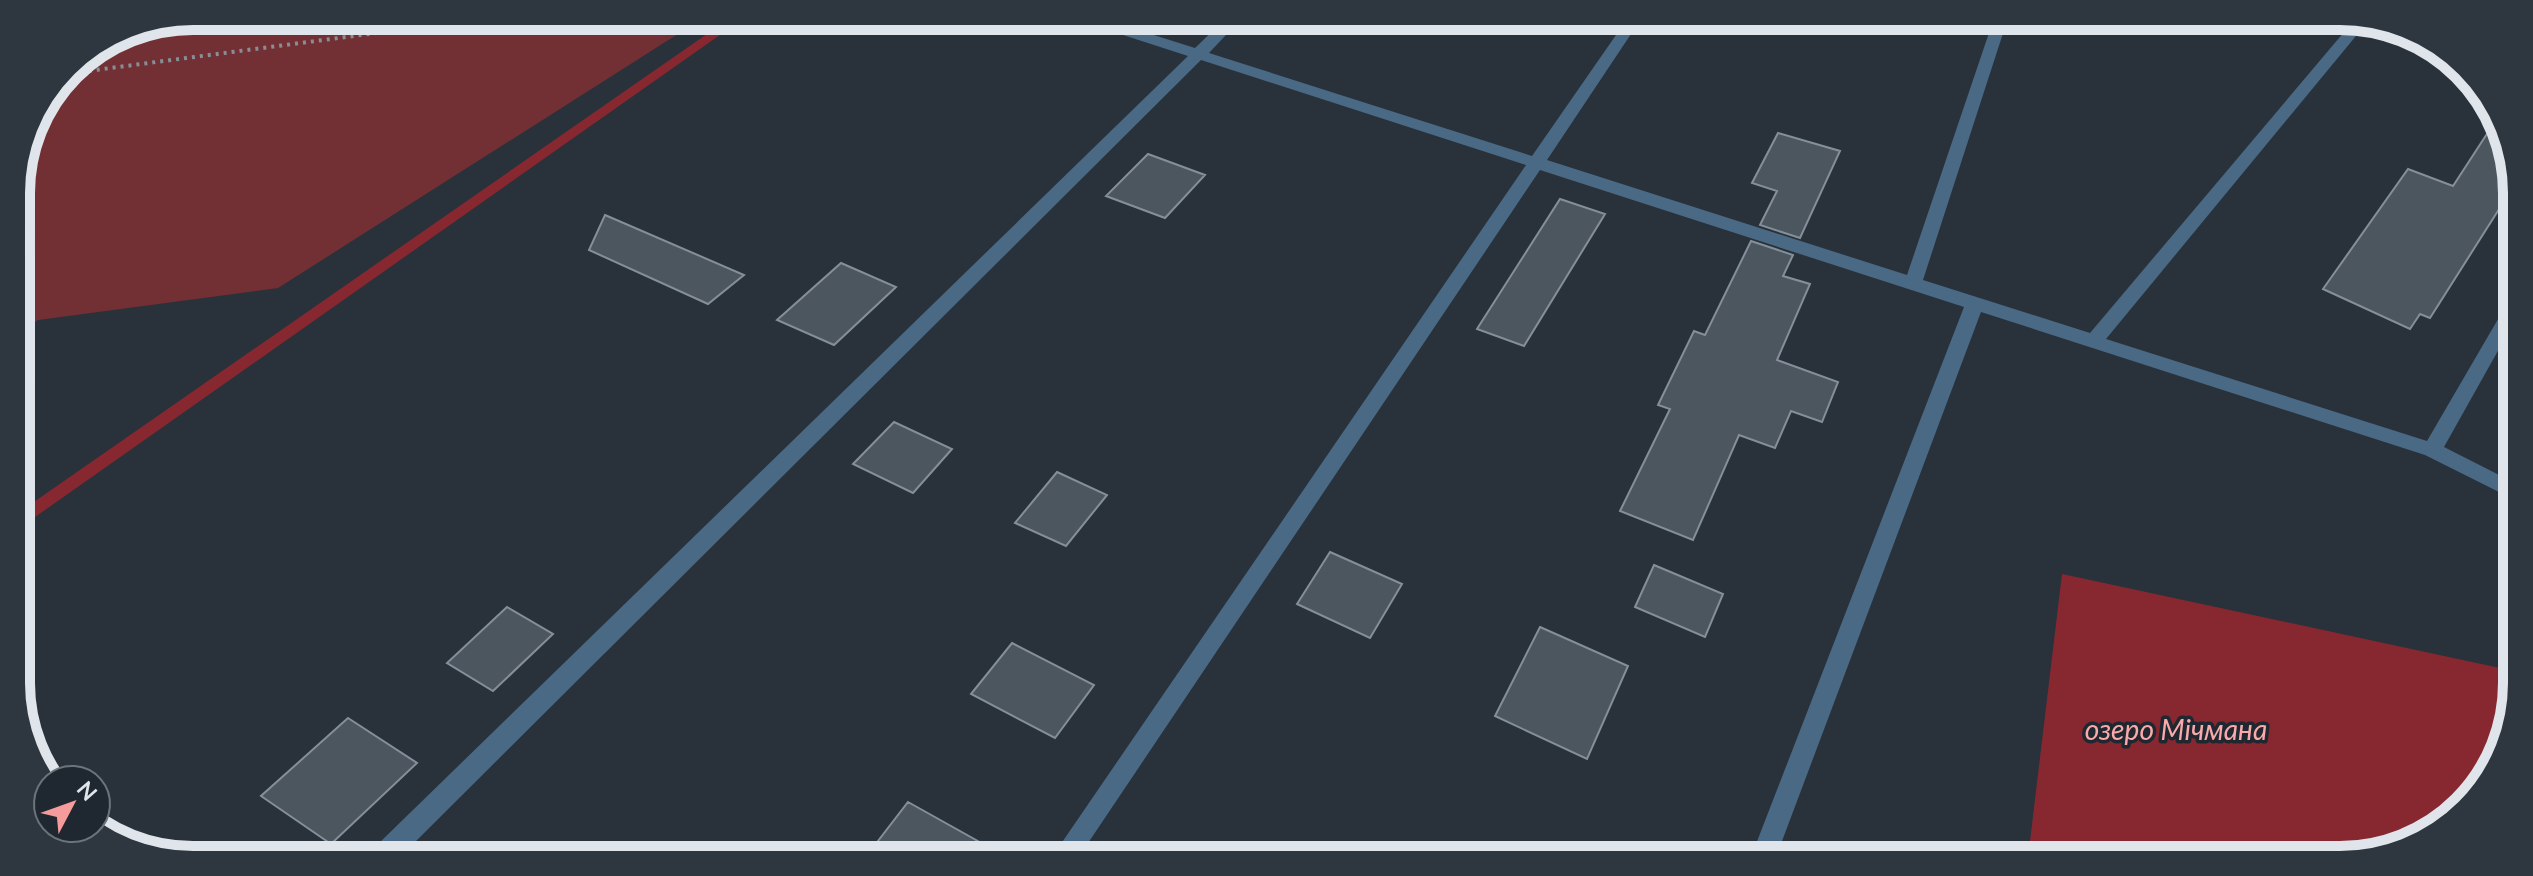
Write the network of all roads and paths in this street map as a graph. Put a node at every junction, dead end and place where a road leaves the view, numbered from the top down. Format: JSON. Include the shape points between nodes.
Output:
{"nodes":[{"id":1,"x":399,"y":30,"type":"edge"},
{"id":2,"x":1122,"y":30,"type":"edge"},
{"id":3,"x":1223,"y":30,"type":"edge"},
{"id":4,"x":1627,"y":30,"type":"edge"},
{"id":5,"x":1997,"y":30,"type":"edge"},
{"id":6,"x":2353,"y":31,"type":"edge"},
{"id":7,"x":1198,"y":54,"type":"junction"},
{"id":8,"x":85,"y":71,"type":"edge"},
{"id":9,"x":1536,"y":163,"type":"junction"},
{"id":10,"x":1913,"y":283,"type":"junction"},
{"id":11,"x":1975,"y":303,"type":"junction"},
{"id":12,"x":2503,"y":326,"type":"edge"},
{"id":13,"x":2093,"y":342,"type":"junction"},
{"id":14,"x":2432,"y":450,"type":"junction"},
{"id":15,"x":2503,"y":486,"type":"edge"},
{"id":16,"x":393,"y":846,"type":"edge"},
{"id":17,"x":1071,"y":846,"type":"edge"},
{"id":18,"x":1767,"y":846,"type":"edge"}],
"edges":[{"from":1,"to":8,"type":"path"},
{"from":2,"to":7,"type":"street"},
{"from":3,"to":7,"type":"street"},
{"from":4,"to":9,"type":"street"},
{"from":5,"to":10,"type":"street"},
{"from":6,"to":13,"type":"street"},
{"from":7,"to":9,"type":"street"},
{"from":7,"to":16,"type":"street"},
{"from":9,"to":10,"type":"street"},
{"from":9,"to":17,"type":"street"},
{"from":10,"to":11,"type":"street"},
{"from":11,"to":13,"type":"street"},
{"from":11,"to":18,"type":"street"},
{"from":12,"to":14,"type":"street"},
{"from":13,"to":14,"type":"street"},
{"from":14,"to":15,"type":"street"}]}
